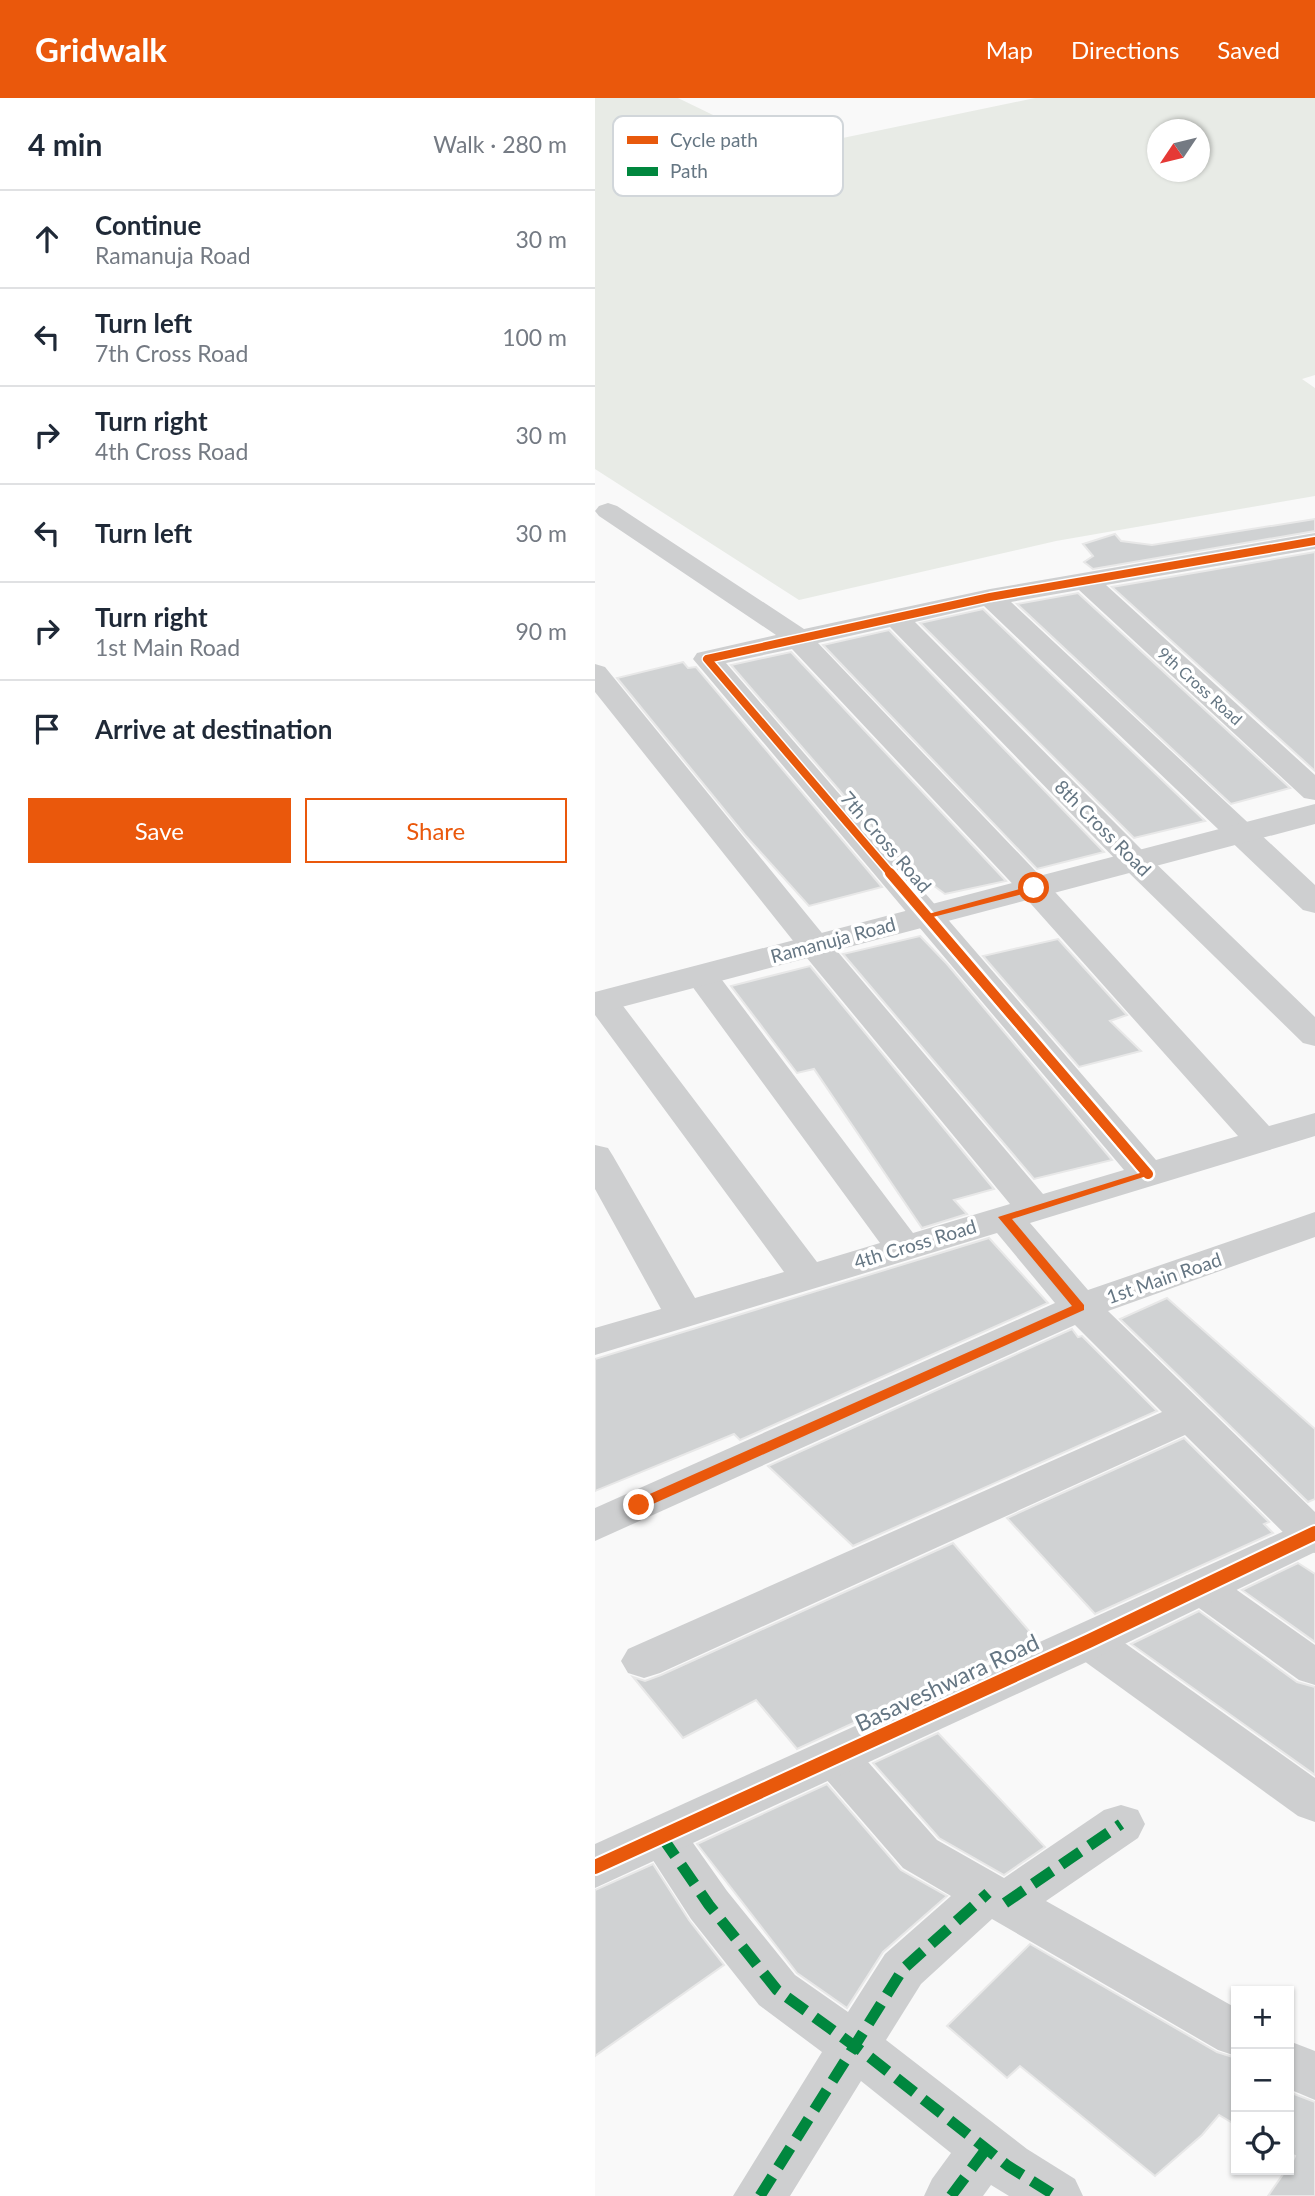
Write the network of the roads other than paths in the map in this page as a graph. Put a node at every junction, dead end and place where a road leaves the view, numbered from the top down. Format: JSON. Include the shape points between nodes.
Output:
{"nodes":[{"id":1,"x":608,"y":511,"type":"dead end"},
{"id":2,"x":1315,"y":541,"type":"edge"},
{"id":3,"x":1085,"y":581,"type":"junction"},
{"id":4,"x":990,"y":597,"type":"junction"},
{"id":5,"x":894,"y":616,"type":"junction"},
{"id":6,"x":797,"y":637,"type":"junction"},
{"id":7,"x":595,"y":673,"type":"edge"},
{"id":8,"x":1315,"y":791,"type":"edge"},
{"id":9,"x":1315,"y":814,"type":"edge"},
{"id":10,"x":1241,"y":833,"type":"junction"},
{"id":11,"x":1135,"y":861,"type":"junction"},
{"id":12,"x":1034,"y":888,"type":"junction"},
{"id":13,"x":1315,"y":903,"type":"edge"},
{"id":14,"x":926,"y":916,"type":"junction"},
{"id":15,"x":814,"y":945,"type":"junction"},
{"id":16,"x":701,"y":975,"type":"junction"},
{"id":17,"x":598,"y":1002,"type":"edge"},
{"id":18,"x":1315,"y":1036,"type":"edge"},
{"id":19,"x":1315,"y":1124,"type":"edge"},
{"id":20,"x":1262,"y":1140,"type":"junction"},
{"id":21,"x":1148,"y":1174,"type":"junction"},
{"id":22,"x":600,"y":1176,"type":"edge"},
{"id":23,"x":1019,"y":1213,"type":"junction"},
{"id":24,"x":1315,"y":1224,"type":"edge"},
{"id":25,"x":904,"y":1248,"type":"junction"},
{"id":26,"x":808,"y":1277,"type":"junction"},
{"id":27,"x":1080,"y":1307,"type":"junction"},
{"id":28,"x":684,"y":1314,"type":"junction"},
{"id":29,"x":595,"y":1342,"type":"edge"},
{"id":30,"x":1190,"y":1416,"type":"junction"},
{"id":31,"x":601,"y":1522,"type":"edge"},
{"id":32,"x":1314,"y":1536,"type":"edge"},
{"id":33,"x":1201,"y":1587,"type":"junction"},
{"id":34,"x":1089,"y":1641,"type":"junction"},
{"id":35,"x":644,"y":1661,"type":"dead end"},
{"id":36,"x":1315,"y":1668,"type":"edge"},
{"id":37,"x":836,"y":1758,"type":"junction"},
{"id":38,"x":1315,"y":1803,"type":"edge"},
{"id":39,"x":1121,"y":1824,"type":"dead end"},
{"id":40,"x":661,"y":1837,"type":"junction"},
{"id":41,"x":595,"y":1867,"type":"edge"},
{"id":42,"x":996,"y":1898,"type":"junction"},
{"id":43,"x":1231,"y":2031,"type":"edge"},
{"id":44,"x":853,"y":2045,"type":"junction"},
{"id":45,"x":1294,"y":2066,"type":"edge"},
{"id":46,"x":1315,"y":2077,"type":"edge"},
{"id":47,"x":986,"y":2148,"type":"junction"},
{"id":48,"x":760,"y":2196,"type":"edge"},
{"id":49,"x":951,"y":2196,"type":"edge"},
{"id":50,"x":1056,"y":2196,"type":"edge"}],
"edges":[{"from":1,"to":6,"type":"street"},
{"from":2,"to":3,"type":"street"},
{"from":3,"to":4,"type":"street"},
{"from":3,"to":8,"type":"street","name":"9th Cross Road"},
{"from":4,"to":5,"type":"street"},
{"from":4,"to":10,"type":"street"},
{"from":5,"to":6,"type":"street"},
{"from":5,"to":11,"type":"street","name":"8th Cross Road"},
{"from":6,"to":12,"type":"street"},
{"from":6,"to":14,"type":"street","name":"7th Cross Road","via":[[706,659]]},
{"from":7,"to":15,"type":"street"},
{"from":9,"to":10,"type":"street","name":"Ramanuja Road"},
{"from":10,"to":11,"type":"street","name":"Ramanuja Road"},
{"from":10,"to":13,"type":"street"},
{"from":11,"to":12,"type":"street","name":"Ramanuja Road"},
{"from":11,"to":18,"type":"street","name":"8th Cross Road"},
{"from":12,"to":14,"type":"street","name":"Ramanuja Road"},
{"from":12,"to":20,"type":"street"},
{"from":14,"to":15,"type":"street","name":"Ramanuja Road"},
{"from":14,"to":21,"type":"street","name":"7th Cross Road"},
{"from":15,"to":16,"type":"street","name":"Ramanuja Road"},
{"from":15,"to":23,"type":"street"},
{"from":16,"to":17,"type":"street","name":"Ramanuja Road"},
{"from":16,"to":25,"type":"street"},
{"from":17,"to":26,"type":"street"},
{"from":19,"to":20,"type":"street","name":"4th Cross Road"},
{"from":20,"to":21,"type":"street","name":"4th Cross Road"},
{"from":21,"to":23,"type":"street","name":"4th Cross Road"},
{"from":22,"to":28,"type":"street"},
{"from":23,"to":25,"type":"street","name":"4th Cross Road"},
{"from":23,"to":27,"type":"street"},
{"from":24,"to":27,"type":"street","name":"1st Main Road"},
{"from":25,"to":26,"type":"street","name":"4th Cross Road"},
{"from":26,"to":28,"type":"street","name":"4th Cross Road"},
{"from":27,"to":30,"type":"street"},
{"from":27,"to":31,"type":"street","name":"1st Main Road"},
{"from":28,"to":29,"type":"street","name":"4th Cross Road"},
{"from":30,"to":32,"type":"street"},
{"from":30,"to":35,"type":"street"},
{"from":32,"to":33,"type":"street","name":"Basaveshwara Road"},
{"from":33,"to":34,"type":"street","name":"Basaveshwara Road"},
{"from":33,"to":36,"type":"street"},
{"from":34,"to":37,"type":"street","name":"Basaveshwara Road"},
{"from":34,"to":38,"type":"street"},
{"from":37,"to":40,"type":"street","name":"Basaveshwara Road"},
{"from":37,"to":42,"type":"street","via":[[920,1854]]},
{"from":39,"to":42,"type":"street"},
{"from":40,"to":41,"type":"street","name":"Basaveshwara Road"},
{"from":40,"to":44,"type":"street","via":[[777,1990]]},
{"from":42,"to":43,"type":"street"},
{"from":42,"to":44,"type":"street","via":[[903,1969]]},
{"from":44,"to":47,"type":"street"},
{"from":44,"to":48,"type":"street"},
{"from":45,"to":46,"type":"street"},
{"from":47,"to":49,"type":"street"},
{"from":47,"to":50,"type":"street"}]}
